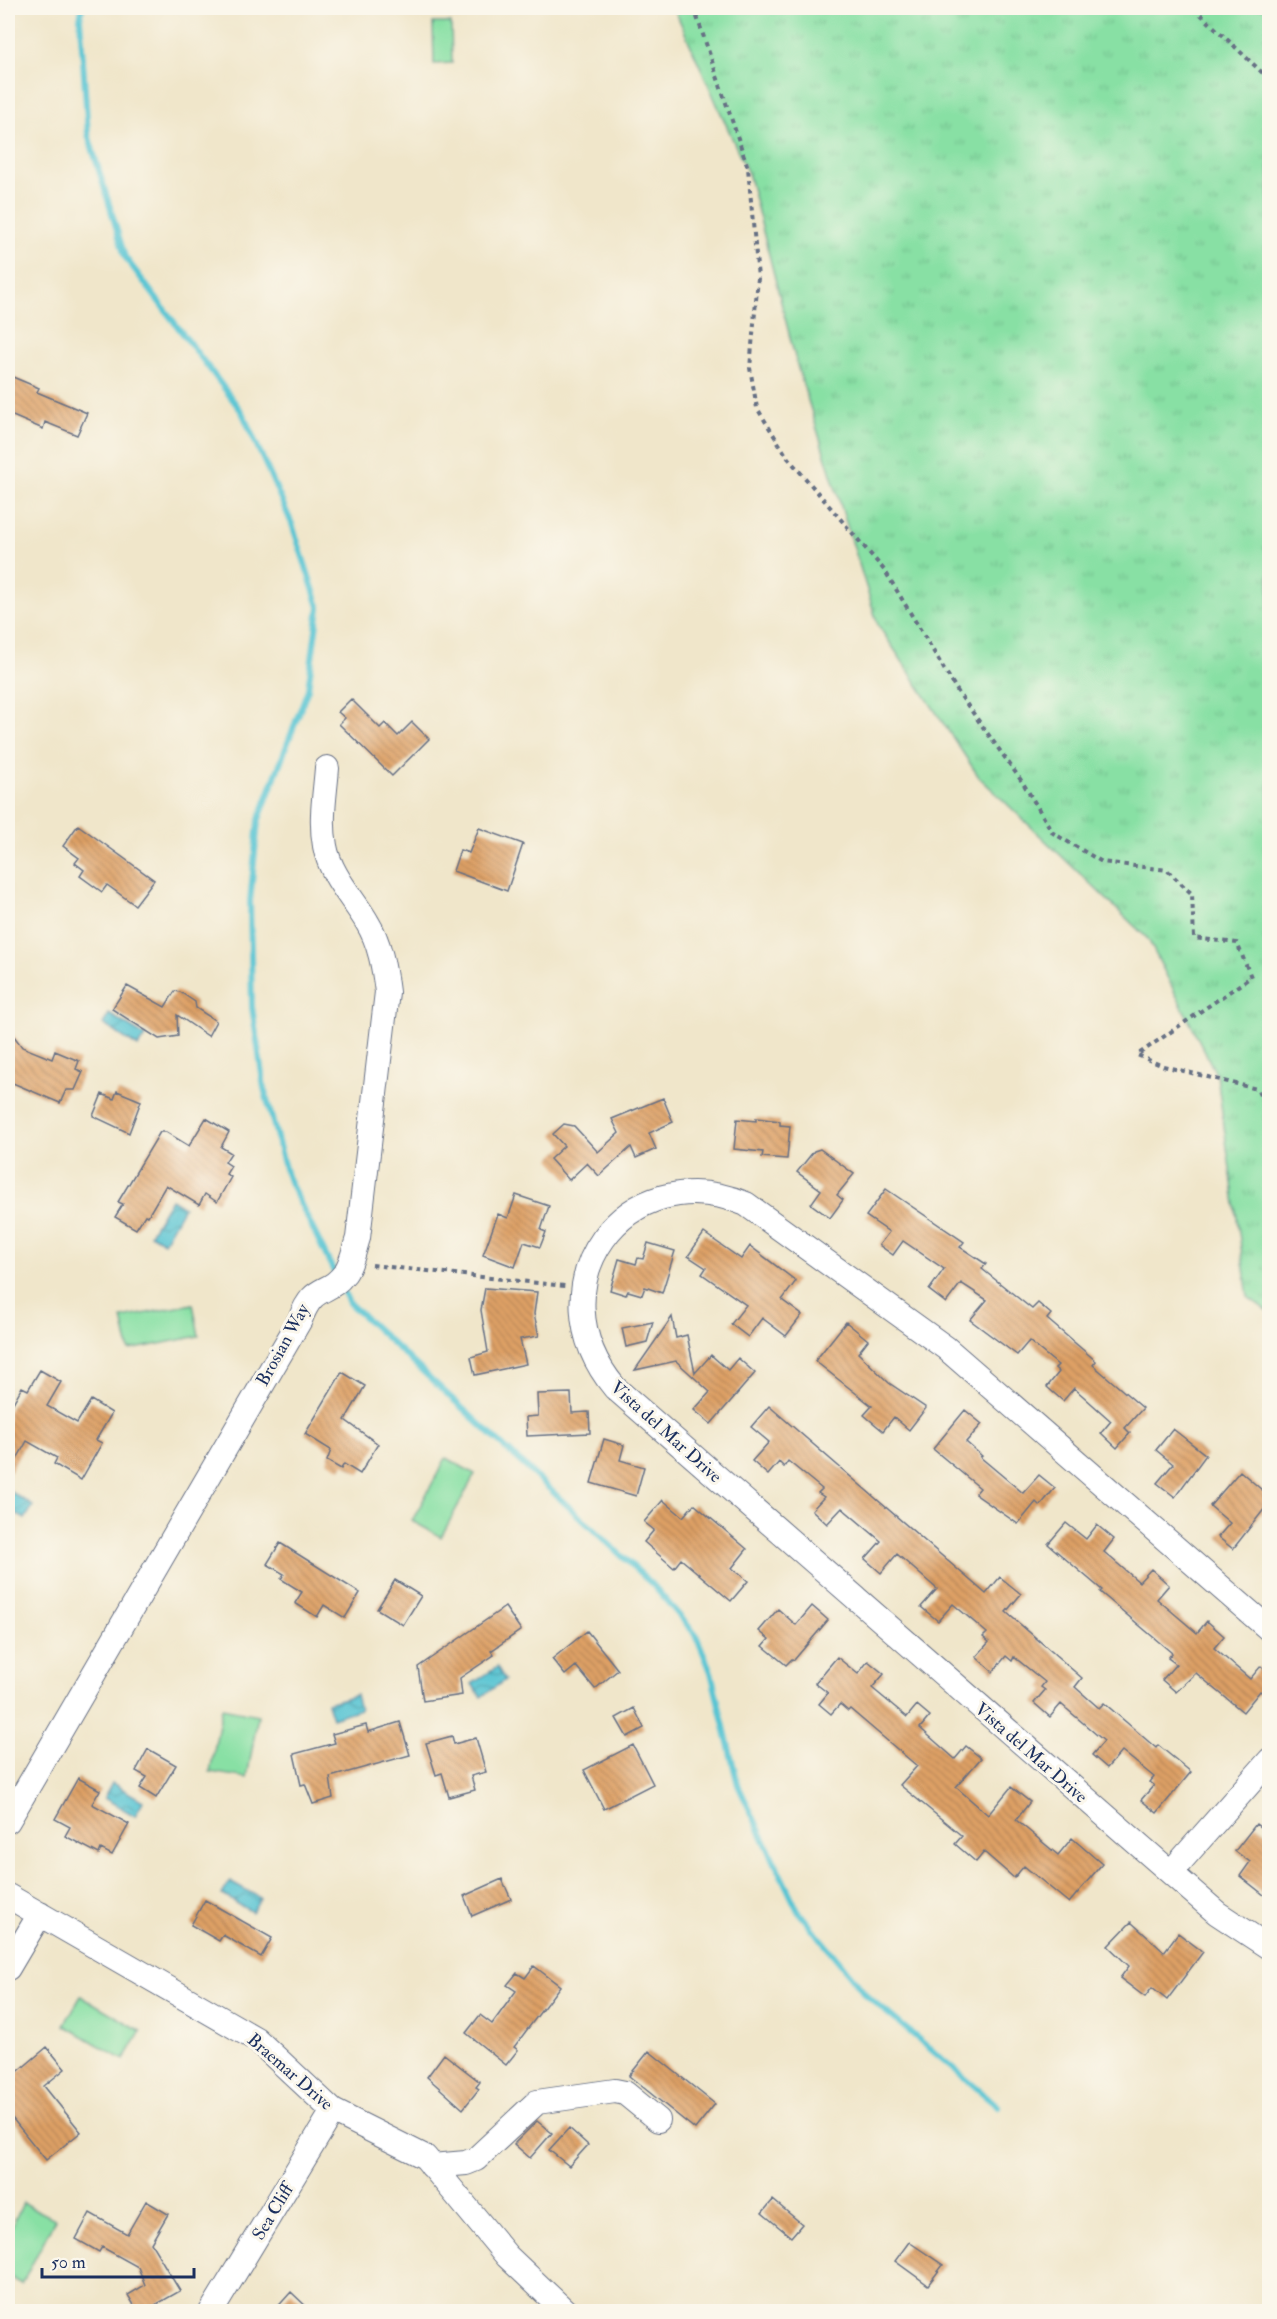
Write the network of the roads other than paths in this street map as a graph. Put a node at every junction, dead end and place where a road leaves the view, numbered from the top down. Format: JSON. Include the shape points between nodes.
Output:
{"nodes":[{"id":1,"x":327,"y":768,"type":"dead end"},
{"id":2,"x":1269,"y":1630,"type":"edge"},
{"id":3,"x":1269,"y":1760,"type":"edge"},
{"id":4,"x":8,"y":1821,"type":"edge"},
{"id":5,"x":1171,"y":1872,"type":"junction"},
{"id":6,"x":8,"y":1896,"type":"edge"},
{"id":7,"x":40,"y":1914,"type":"junction"},
{"id":8,"x":1269,"y":1948,"type":"edge"},
{"id":9,"x":8,"y":1968,"type":"edge"},
{"id":10,"x":333,"y":2111,"type":"junction"},
{"id":11,"x":658,"y":2120,"type":"dead end"},
{"id":12,"x":432,"y":2166,"type":"junction"},
{"id":13,"x":211,"y":2312,"type":"edge"},
{"id":14,"x":566,"y":2312,"type":"edge"}],
"edges":[{"from":1,"to":4,"type":"street","name":"Brosian Way","via":[[325,846],[339,879],[376,942],[387,992],[360,1227],[351,1263],[338,1280],[306,1302],[300,1320]]},
{"from":2,"to":5,"type":"street","name":"Vista del Mar Drive","via":[[946,1348],[746,1204],[712,1194],[665,1197],[622,1219],[599,1246],[582,1288],[581,1314],[589,1349],[615,1388]]},
{"from":3,"to":5,"type":"street"},
{"from":5,"to":8,"type":"street","name":"Vista del Mar Drive","via":[[1217,1913]]},
{"from":6,"to":7,"type":"street","name":"Braemar Drive"},
{"from":7,"to":9,"type":"street"},
{"from":7,"to":10,"type":"street","name":"Braemar Drive","via":[[256,2039]]},
{"from":10,"to":12,"type":"street","name":"Braemar Drive","via":[[425,2157]]},
{"from":10,"to":13,"type":"street","name":"Sea Cliff"},
{"from":11,"to":12,"type":"street","via":[[624,2093],[615,2091],[537,2102],[476,2159]]},
{"from":12,"to":14,"type":"street","name":"Braemar Drive","via":[[507,2256]]}]}
